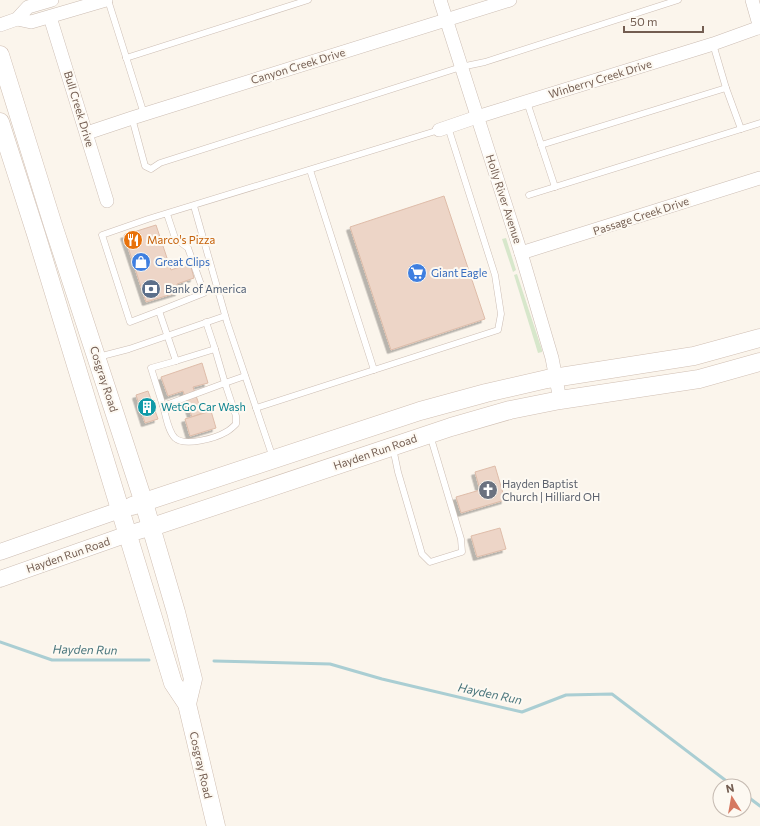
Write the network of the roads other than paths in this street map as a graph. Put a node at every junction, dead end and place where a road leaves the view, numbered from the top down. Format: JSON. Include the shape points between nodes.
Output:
{"nodes":[{"id":1,"x":52,"y":0,"type":"edge"},
{"id":2,"x":107,"y":0,"type":"edge"},
{"id":3,"x":308,"y":0,"type":"edge"},
{"id":4,"x":440,"y":0,"type":"edge"},
{"id":5,"x":510,"y":0,"type":"edge"},
{"id":6,"x":678,"y":0,"type":"edge"},
{"id":7,"x":752,"y":0,"type":"edge"},
{"id":8,"x":50,"y":17,"type":"junction"},
{"id":9,"x":17,"y":19,"type":"junction"},
{"id":10,"x":446,"y":20,"type":"junction"},
{"id":11,"x":0,"y":26,"type":"edge"},
{"id":12,"x":760,"y":27,"type":"edge"},
{"id":13,"x":713,"y":44,"type":"junction"},
{"id":14,"x":0,"y":55,"type":"edge"},
{"id":15,"x":126,"y":58,"type":"junction"},
{"id":16,"x":461,"y":67,"type":"junction"},
{"id":17,"x":726,"y":88,"type":"junction"},
{"id":18,"x":527,"y":102,"type":"junction"},
{"id":19,"x":138,"y":116,"type":"junction"},
{"id":20,"x":477,"y":117,"type":"junction"},
{"id":21,"x":0,"y":122,"type":"edge"},
{"id":22,"x":760,"y":123,"type":"edge"},
{"id":23,"x":443,"y":129,"type":"junction"},
{"id":24,"x":741,"y":129,"type":"junction"},
{"id":25,"x":87,"y":134,"type":"junction"},
{"id":26,"x":541,"y":145,"type":"junction"},
{"id":27,"x":310,"y":170,"type":"junction"},
{"id":28,"x":760,"y":178,"type":"edge"},
{"id":29,"x":555,"y":187,"type":"junction"},
{"id":30,"x":529,"y":195,"type":"dead end"},
{"id":31,"x":107,"y":201,"type":"dead end"},
{"id":32,"x":194,"y":206,"type":"junction"},
{"id":33,"x":167,"y":214,"type":"junction"},
{"id":34,"x":521,"y":253,"type":"junction"},
{"id":35,"x":159,"y":312,"type":"junction"},
{"id":36,"x":225,"y":316,"type":"junction"},
{"id":37,"x":206,"y":322,"type":"junction"},
{"id":38,"x":168,"y":335,"type":"junction"},
{"id":39,"x":760,"y":338,"type":"edge"},
{"id":40,"x":215,"y":349,"type":"junction"},
{"id":41,"x":97,"y":358,"type":"junction"},
{"id":42,"x":176,"y":361,"type":"junction"},
{"id":43,"x":760,"y":362,"type":"edge"},
{"id":44,"x":374,"y":370,"type":"junction"},
{"id":45,"x":245,"y":376,"type":"junction"},
{"id":46,"x":556,"y":378,"type":"junction"},
{"id":47,"x":225,"y":383,"type":"junction"},
{"id":48,"x":560,"y":400,"type":"junction"},
{"id":49,"x":163,"y":406,"type":"junction"},
{"id":50,"x":256,"y":408,"type":"junction"},
{"id":51,"x":430,"y":434,"type":"junction"},
{"id":52,"x":392,"y":447,"type":"junction"},
{"id":53,"x":273,"y":460,"type":"junction"},
{"id":54,"x":144,"y":503,"type":"junction"},
{"id":55,"x":120,"y":510,"type":"junction"},
{"id":56,"x":152,"y":527,"type":"junction"},
{"id":57,"x":128,"y":534,"type":"junction"},
{"id":58,"x":0,"y":552,"type":"edge"},
{"id":59,"x":0,"y":579,"type":"edge"},
{"id":60,"x":187,"y":704,"type":"junction"},
{"id":61,"x":216,"y":826,"type":"edge"}],
"edges":[{"from":1,"to":9,"type":"street","via":[[28,7]]},
{"from":2,"to":8,"type":"street"},
{"from":2,"to":15,"type":"lane"},
{"from":3,"to":15,"type":"lane"},
{"from":4,"to":10,"type":"street","name":"Holly River Avenue"},
{"from":5,"to":10,"type":"street","name":"Canyon Creek Drive"},
{"from":6,"to":16,"type":"lane","via":[[485,62]]},
{"from":7,"to":12,"type":"street"},
{"from":8,"to":9,"type":"street","via":[[31,22]]},
{"from":8,"to":25,"type":"street","name":"Bull Creek Drive"},
{"from":9,"to":11,"type":"street"},
{"from":10,"to":16,"type":"street","name":"Holly River Avenue"},
{"from":10,"to":19,"type":"street","name":"Canyon Creek Drive"},
{"from":12,"to":13,"type":"street","name":"Winberry Creek Drive"},
{"from":13,"to":17,"type":"lane"},
{"from":13,"to":18,"type":"street","name":"Winberry Creek Drive"},
{"from":14,"to":41,"type":"main road","name":"Cosgray Road"},
{"from":15,"to":19,"type":"lane"},
{"from":16,"to":19,"type":"lane","via":[[160,162],[151,169],[145,166]]},
{"from":16,"to":20,"type":"street","name":"Holly River Avenue"},
{"from":17,"to":24,"type":"lane"},
{"from":17,"to":26,"type":"lane"},
{"from":18,"to":20,"type":"street","name":"Winberry Creek Drive"},
{"from":18,"to":26,"type":"lane"},
{"from":19,"to":25,"type":"street","name":"Canyon Creek Drive"},
{"from":20,"to":23,"type":"street","name":"Winberry Creek Drive"},
{"from":20,"to":34,"type":"street","name":"Holly River Avenue"},
{"from":21,"to":55,"type":"main road","name":"Cosgray Road"},
{"from":22,"to":24,"type":"lane"},
{"from":23,"to":27,"type":"lane"},
{"from":23,"to":44,"type":"lane","via":[[495,275],[501,314],[498,330]]},
{"from":24,"to":29,"type":"lane"},
{"from":25,"to":31,"type":"street","name":"Bull Creek Drive"},
{"from":26,"to":29,"type":"lane"},
{"from":27,"to":32,"type":"lane"},
{"from":27,"to":44,"type":"lane"},
{"from":28,"to":34,"type":"street","name":"Passage Creek Drive"},
{"from":29,"to":30,"type":"lane"},
{"from":32,"to":33,"type":"lane"},
{"from":32,"to":36,"type":"lane"},
{"from":33,"to":35,"type":"lane","via":[[175,238],[188,248],[204,293]]},
{"from":33,"to":35,"type":"lane","via":[[102,235],[130,322]]},
{"from":34,"to":46,"type":"street","name":"Holly River Avenue"},
{"from":35,"to":38,"type":"lane"},
{"from":36,"to":37,"type":"lane"},
{"from":36,"to":45,"type":"lane"},
{"from":37,"to":38,"type":"lane"},
{"from":37,"to":40,"type":"lane"},
{"from":38,"to":41,"type":"lane"},
{"from":38,"to":42,"type":"lane"},
{"from":39,"to":46,"type":"main road","via":[[694,356]]},
{"from":40,"to":42,"type":"lane"},
{"from":40,"to":47,"type":"lane"},
{"from":41,"to":54,"type":"main road","name":"Cosgray Road"},
{"from":42,"to":49,"type":"lane","via":[[151,368]]},
{"from":43,"to":48,"type":"main road","name":"Hayden Run Road","via":[[699,379]]},
{"from":44,"to":50,"type":"lane"},
{"from":45,"to":47,"type":"lane"},
{"from":45,"to":50,"type":"lane"},
{"from":46,"to":48,"type":"street","name":"Holly River Avenue"},
{"from":46,"to":53,"type":"main road","via":[[420,411]]},
{"from":47,"to":49,"type":"lane"},
{"from":47,"to":49,"type":"lane","via":[[236,416],[236,424],[227,432],[201,440],[182,442],[171,433]]},
{"from":48,"to":51,"type":"main road","name":"Hayden Run Road","via":[[510,410]]},
{"from":50,"to":53,"type":"lane"},
{"from":51,"to":52,"type":"main road","name":"Hayden Run Road"},
{"from":51,"to":52,"type":"lane","via":[[461,539],[462,552],[430,562],[422,554]]},
{"from":52,"to":56,"type":"main road","name":"Hayden Run Road"},
{"from":53,"to":54,"type":"main road"},
{"from":54,"to":55,"type":"main road"},
{"from":54,"to":56,"type":"main road","name":"Cosgray Road"},
{"from":55,"to":57,"type":"main road","name":"Cosgray Road"},
{"from":55,"to":58,"type":"street"},
{"from":56,"to":57,"type":"street","name":"Hayden Run Road"},
{"from":56,"to":60,"type":"main road","name":"Cosgray Road","via":[[193,679]]},
{"from":57,"to":59,"type":"street","name":"Hayden Run Road"},
{"from":57,"to":60,"type":"main road","name":"Cosgray Road","via":[[173,683]]},
{"from":60,"to":61,"type":"main road","name":"Cosgray Road"}]}
